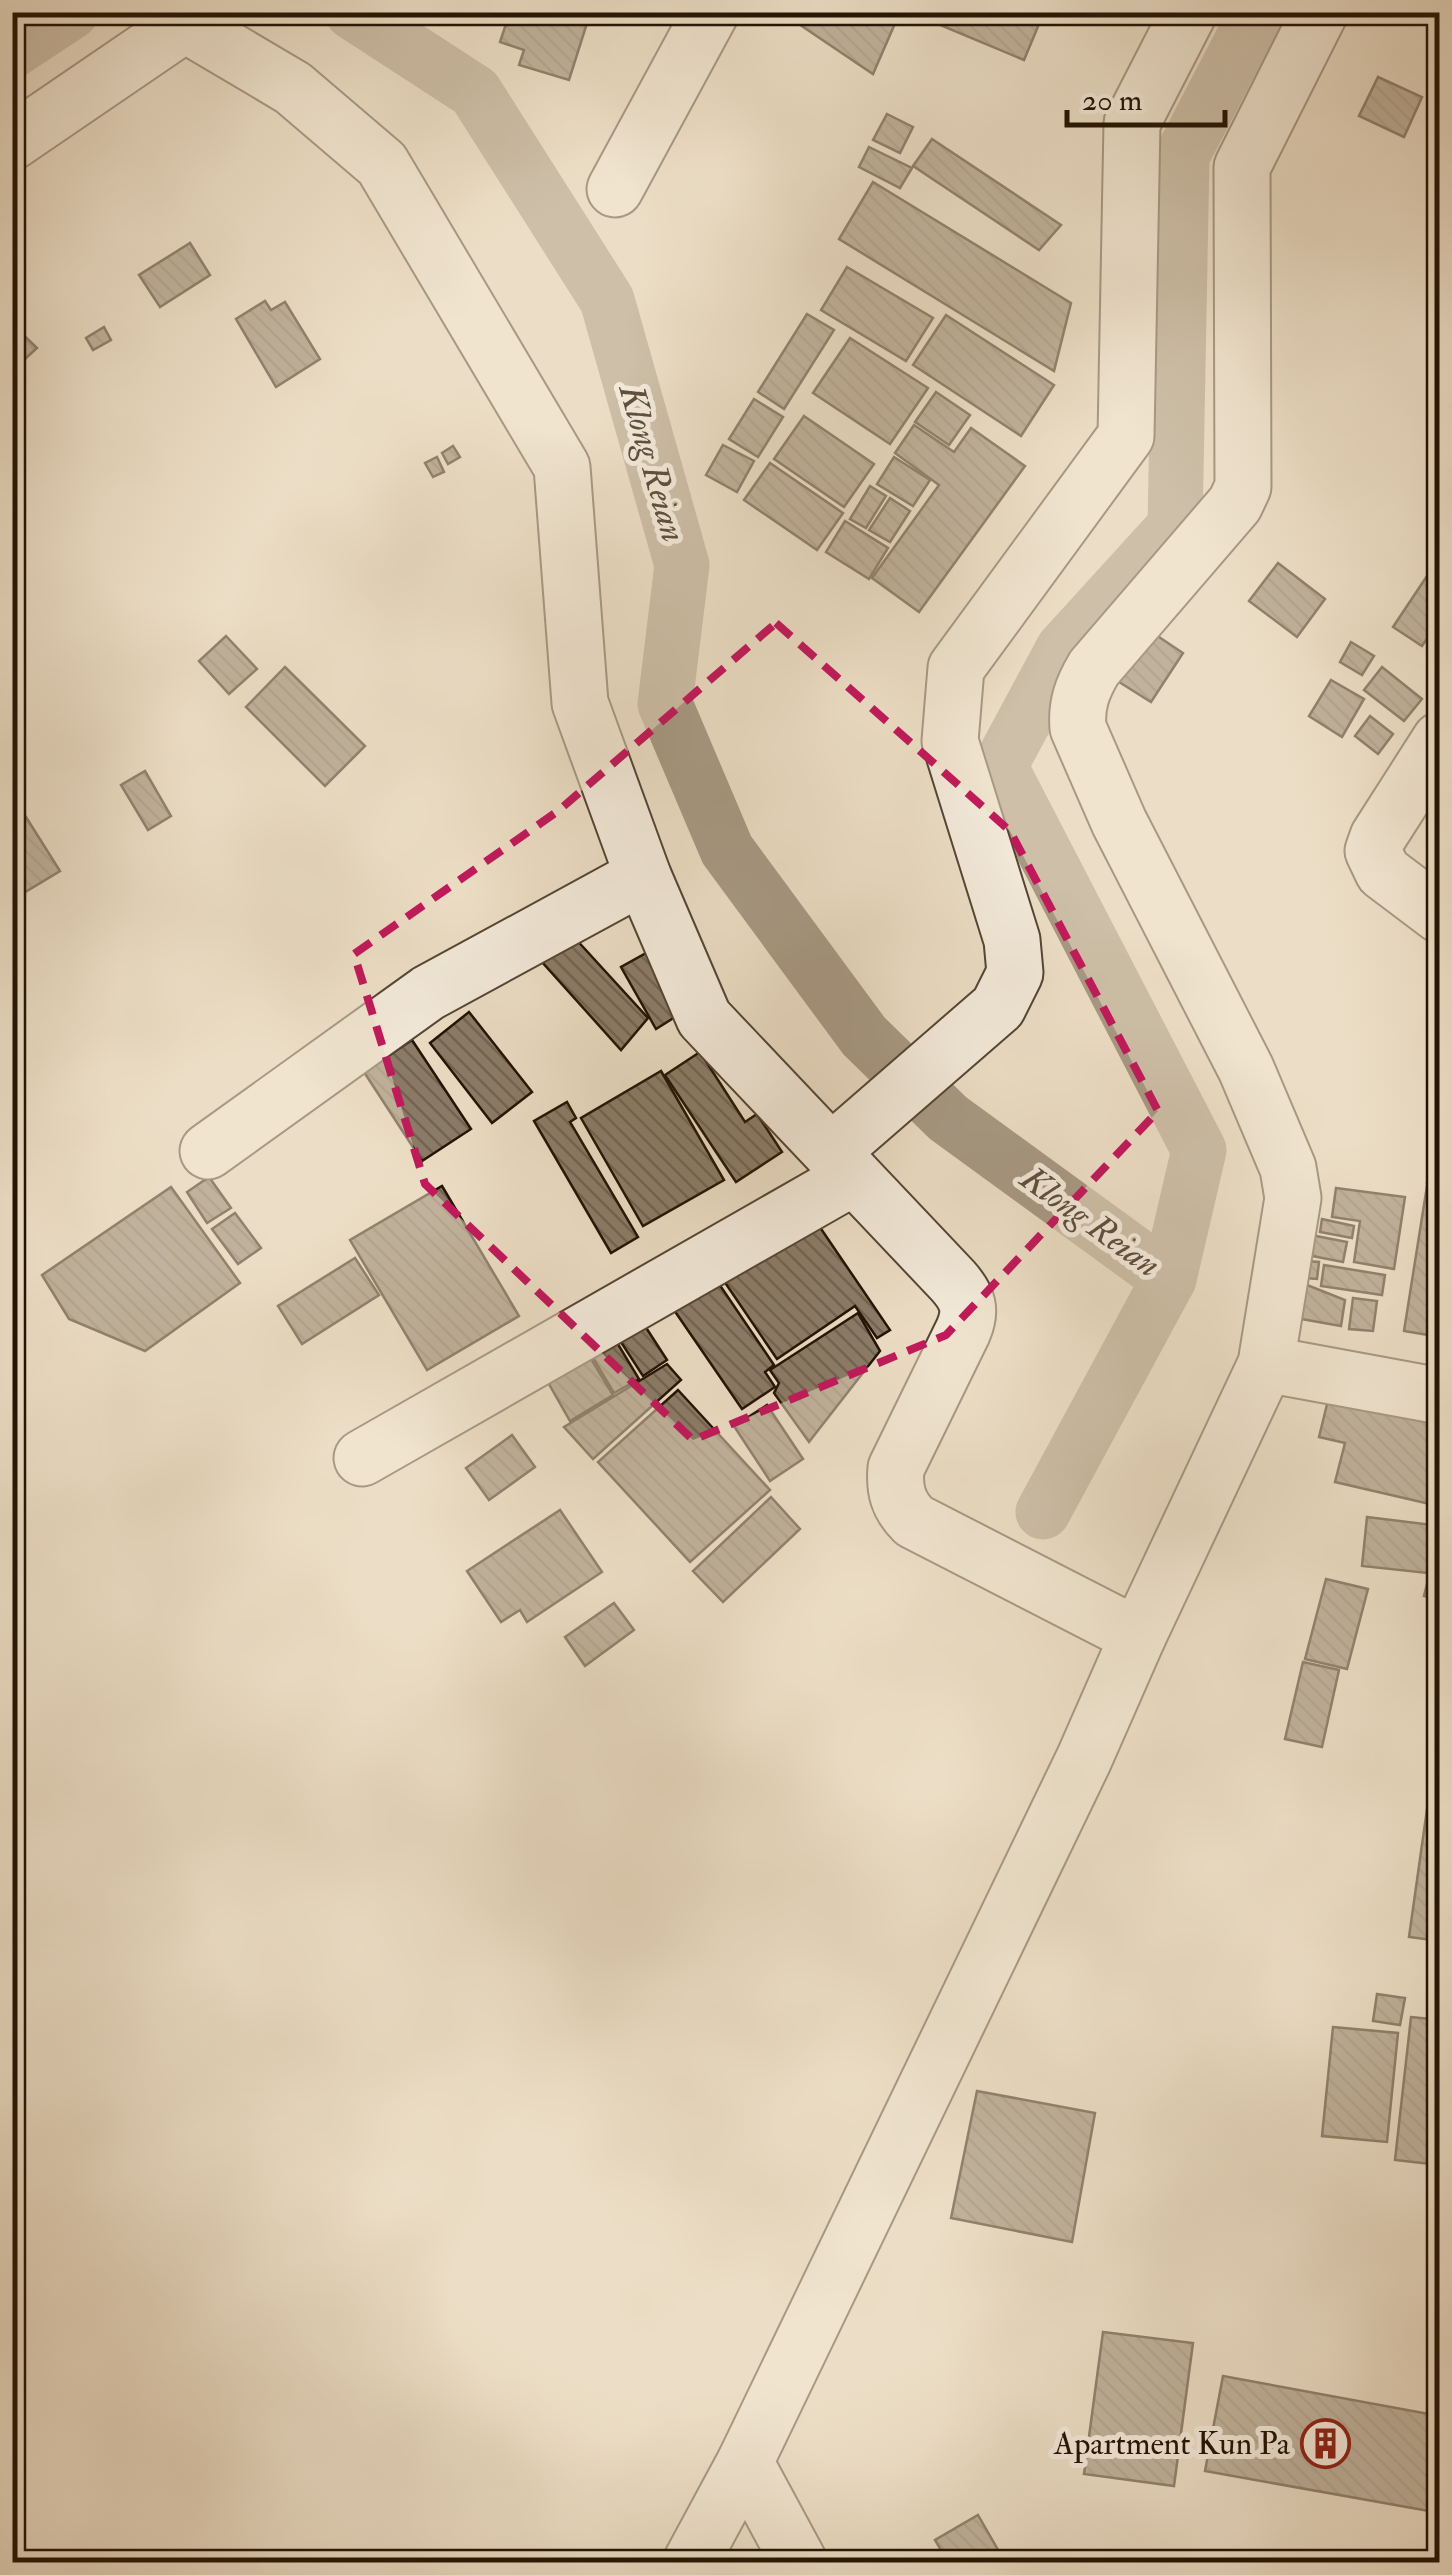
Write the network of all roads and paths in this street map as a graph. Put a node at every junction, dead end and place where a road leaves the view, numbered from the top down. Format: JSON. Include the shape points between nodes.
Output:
{"nodes":[{"id":1,"x":711,"y":12,"type":"edge"},
{"id":2,"x":1188,"y":12,"type":"edge"},
{"id":3,"x":1320,"y":12,"type":"edge"},
{"id":4,"x":186,"y":18,"type":"edge"},
{"id":5,"x":12,"y":142,"type":"edge"},
{"id":6,"x":615,"y":189,"type":"dead end"},
{"id":7,"x":1440,"y":740,"type":"edge"},
{"id":8,"x":643,"y":876,"type":"junction"},
{"id":9,"x":1440,"y":914,"type":"edge"},
{"id":10,"x":208,"y":1151,"type":"dead end"},
{"id":11,"x":842,"y":1164,"type":"junction"},
{"id":12,"x":1266,"y":1364,"type":"junction"},
{"id":13,"x":1440,"y":1396,"type":"edge"},
{"id":14,"x":362,"y":1458,"type":"dead end"},
{"id":15,"x":1138,"y":1636,"type":"junction"},
{"id":16,"x":746,"y":2462,"type":"junction"},
{"id":17,"x":691,"y":2562,"type":"edge"},
{"id":18,"x":799,"y":2562,"type":"edge"}],
"edges":[{"from":1,"to":6,"type":"street"},
{"from":2,"to":11,"type":"street","via":[[1132,123],[1126,436],[956,668],[950,740],[1012,940],[1015,972],[998,1007],[899,1094]]},
{"from":3,"to":12,"type":"street","via":[[1242,167],[1243,487],[1094,668],[1077,714],[1119,822],[1246,1069],[1288,1168],[1293,1198]]},
{"from":4,"to":5,"type":"street"},
{"from":4,"to":8,"type":"street","via":[[293,88],[382,164],[562,467],[580,703]]},
{"from":7,"to":9,"type":"street","via":[[1374,851],[1383,872]]},
{"from":8,"to":10,"type":"street","via":[[428,993]]},
{"from":8,"to":11,"type":"street","via":[[704,1018]]},
{"from":11,"to":14,"type":"street"},
{"from":11,"to":15,"type":"street","via":[[969,1304],[963,1332],[896,1468],[894,1487],[904,1511]]},
{"from":12,"to":13,"type":"street"},
{"from":12,"to":15,"type":"street"},
{"from":15,"to":16,"type":"street"},
{"from":16,"to":17,"type":"street"},
{"from":16,"to":18,"type":"street"}]}
